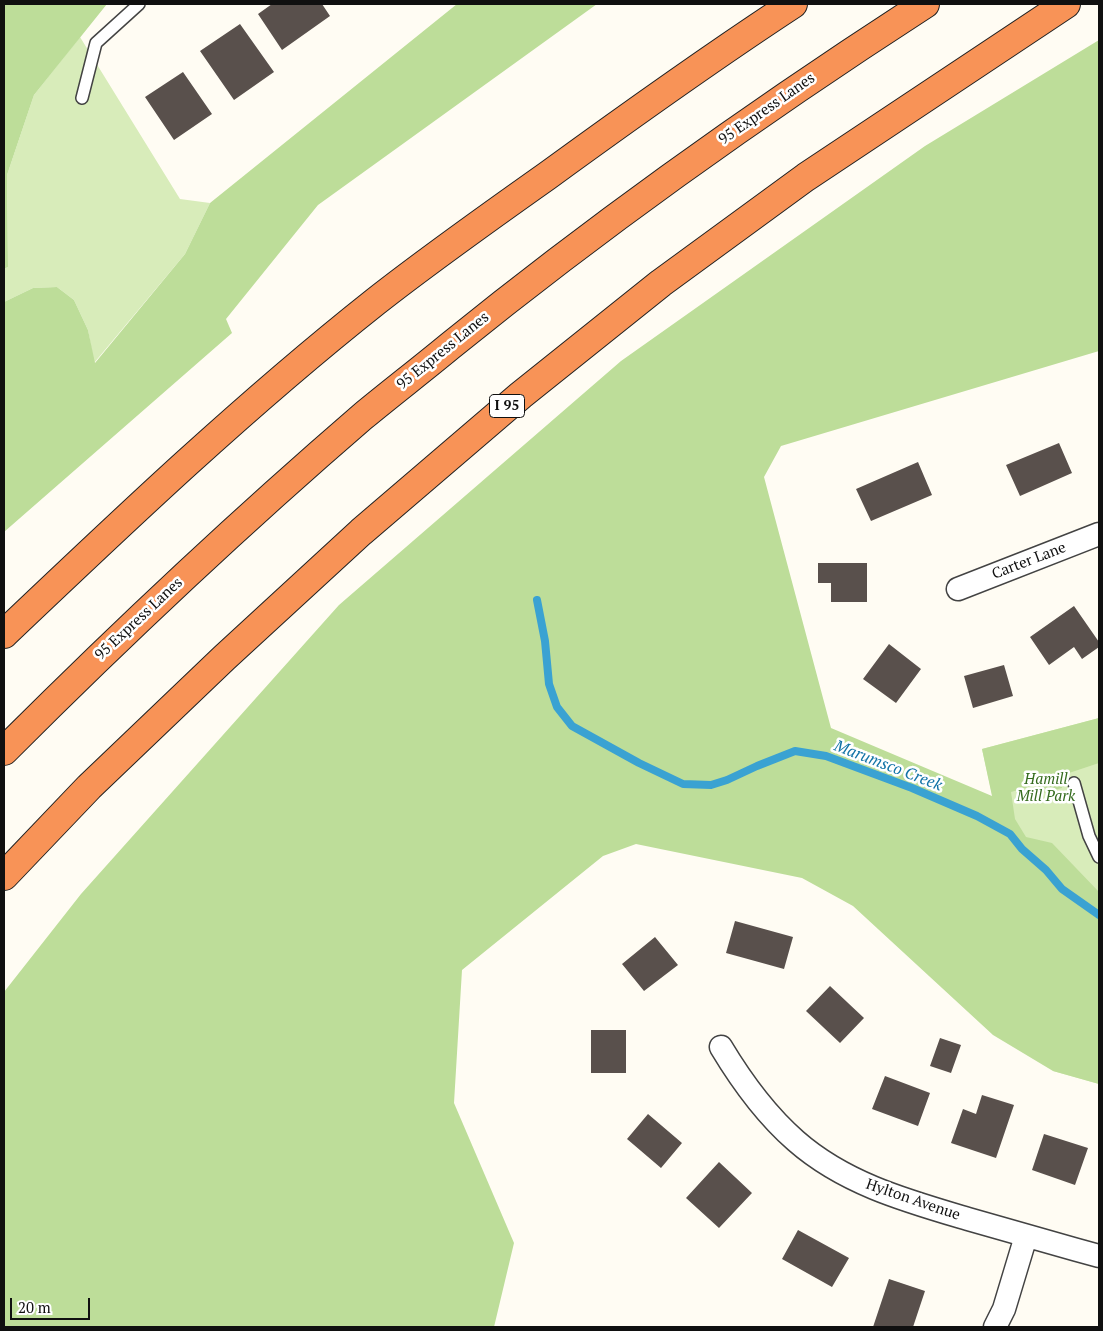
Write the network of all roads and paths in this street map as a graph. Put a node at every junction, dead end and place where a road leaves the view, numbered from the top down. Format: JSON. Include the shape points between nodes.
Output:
{"nodes":[{"id":1,"x":139,"y":4,"type":"edge"},
{"id":2,"x":792,"y":4,"type":"edge"},
{"id":3,"x":925,"y":4,"type":"edge"},
{"id":4,"x":1066,"y":4,"type":"edge"},
{"id":5,"x":82,"y":98,"type":"dead end"},
{"id":6,"x":1099,"y":534,"type":"edge"},
{"id":7,"x":958,"y":589,"type":"dead end"},
{"id":8,"x":4,"y":634,"type":"edge"},
{"id":9,"x":4,"y":751,"type":"edge"},
{"id":10,"x":1074,"y":783,"type":"dead end"},
{"id":11,"x":1099,"y":857,"type":"edge"},
{"id":12,"x":4,"y":876,"type":"edge"},
{"id":13,"x":721,"y":1046,"type":"dead end"},
{"id":14,"x":1026,"y":1236,"type":"junction"},
{"id":15,"x":1099,"y":1256,"type":"edge"},
{"id":16,"x":995,"y":1327,"type":"edge"}],
"edges":[{"from":1,"to":5,"type":"lane","via":[[96,43]]},
{"from":2,"to":8,"type":"highway","via":[[697,68],[374,303],[249,407]]},
{"from":3,"to":9,"type":"highway","name":"95 Express Lanes","via":[[830,65],[662,182],[503,303],[364,416],[225,538]]},
{"from":4,"to":12,"type":"highway","number":"I 95","via":[[806,177],[661,283],[521,395],[361,532],[224,658],[89,788]]},
{"from":6,"to":7,"type":"street","name":"Carter Lane"},
{"from":10,"to":11,"type":"lane","via":[[1089,836]]},
{"from":13,"to":14,"type":"street","name":"Hylton Avenue","via":[[739,1077],[766,1111],[797,1142],[833,1168],[871,1188],[904,1200]]},
{"from":14,"to":15,"type":"street","name":"Hylton Avenue"},
{"from":14,"to":16,"type":"street","via":[[1004,1309]]}]}
